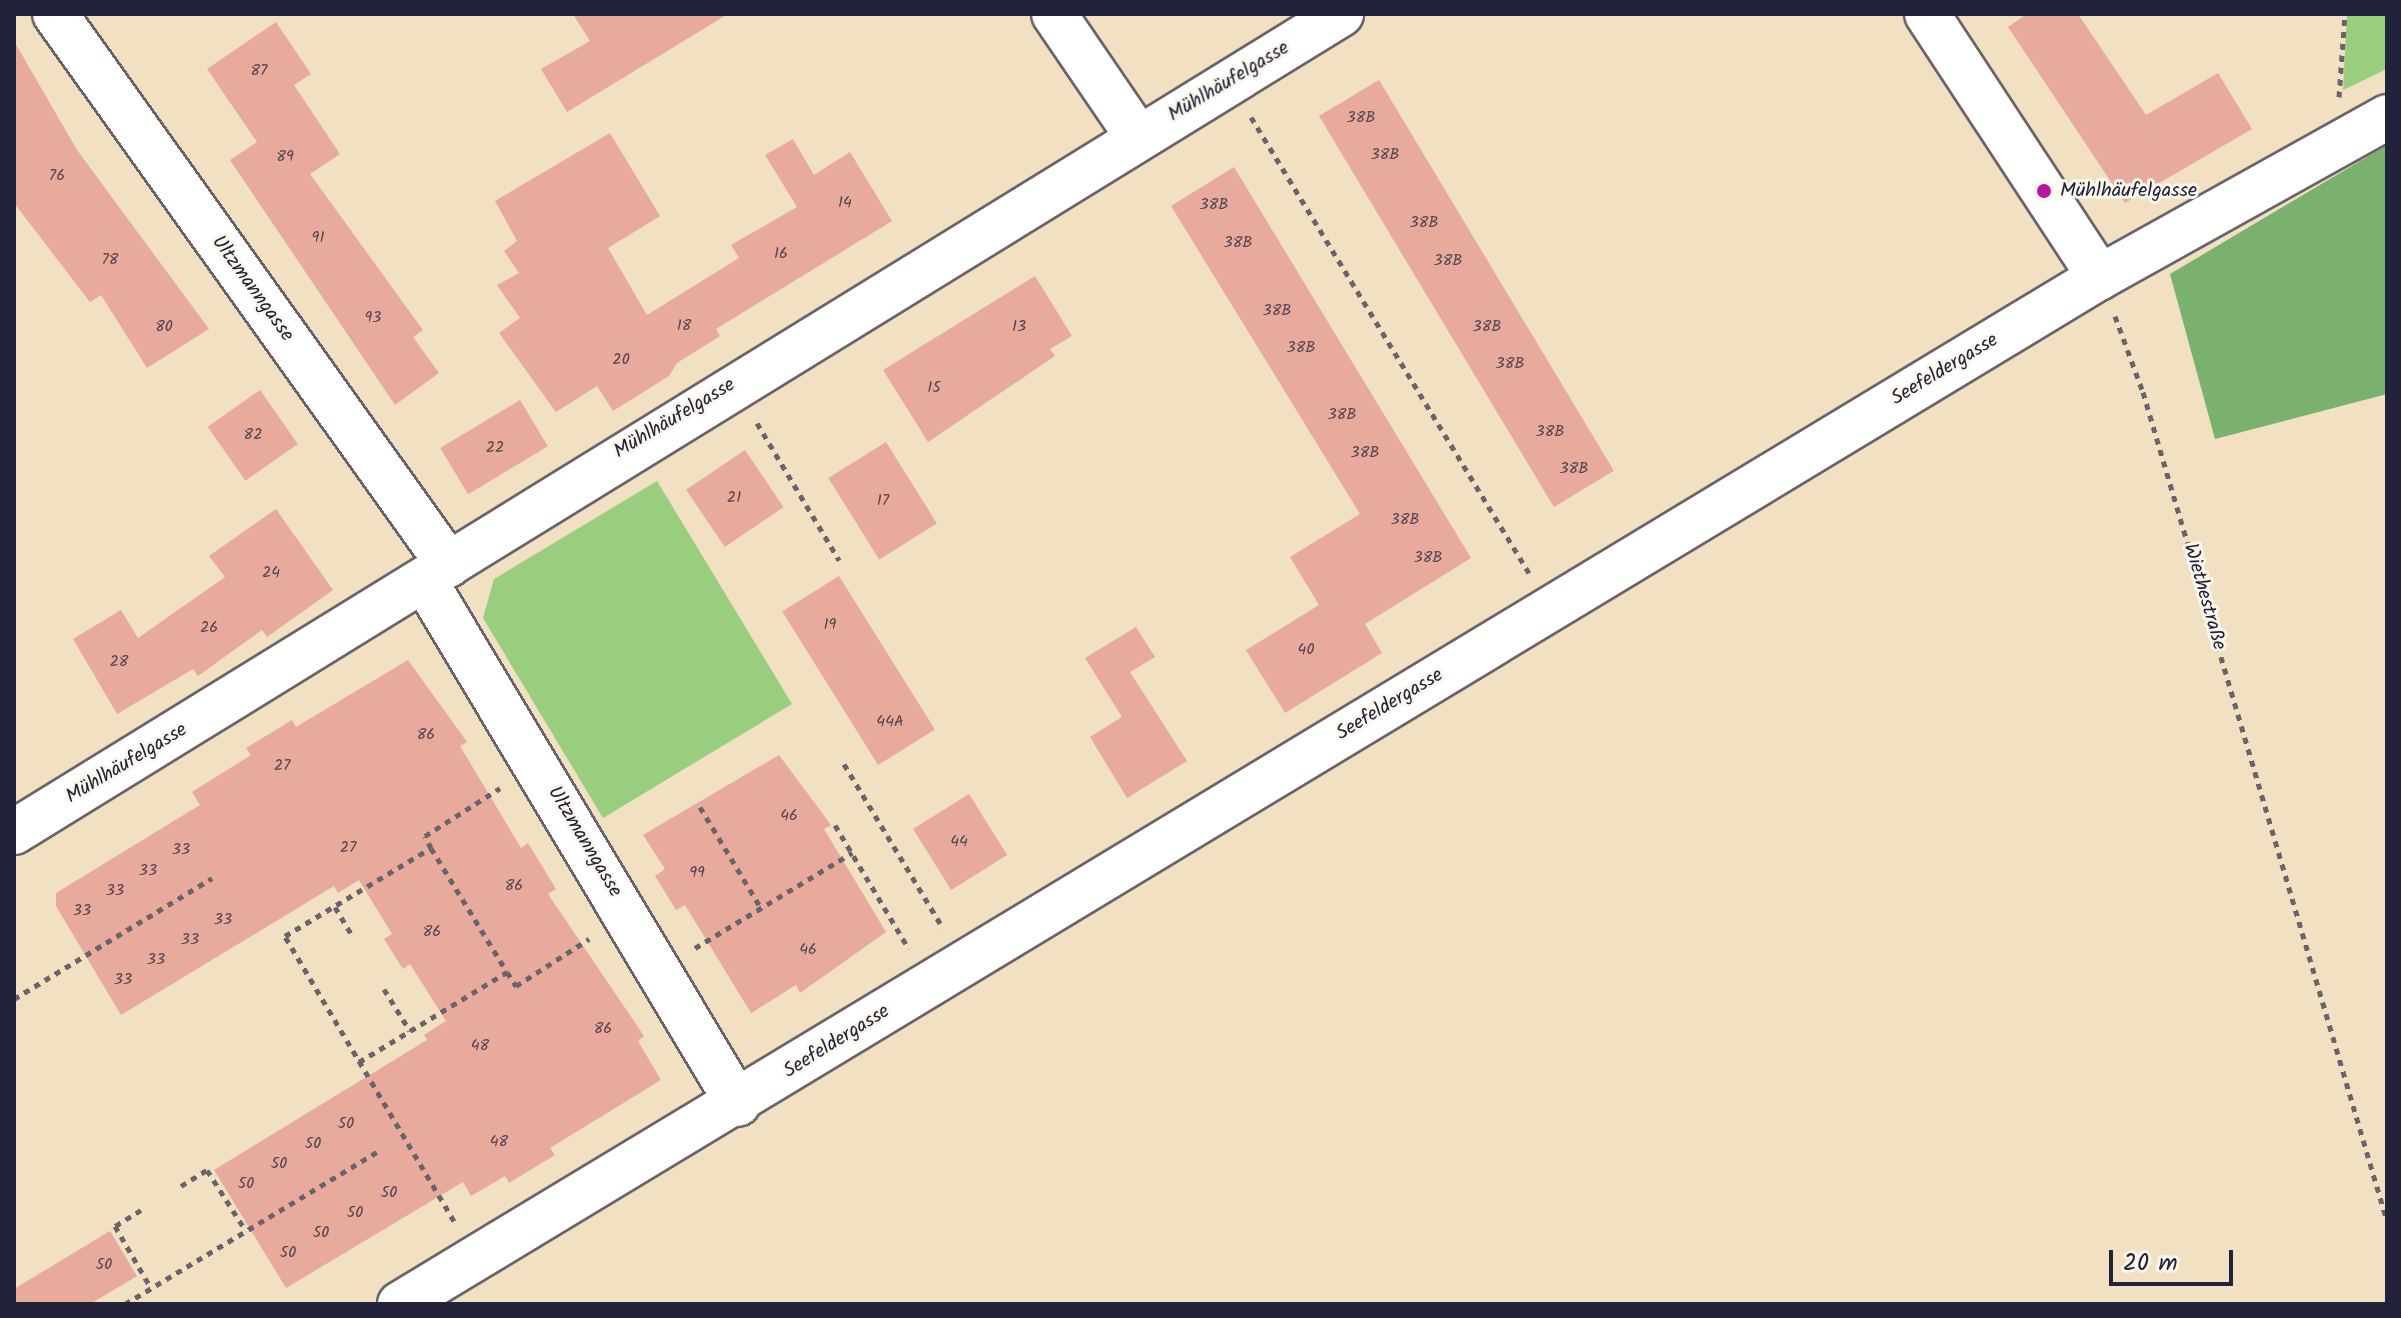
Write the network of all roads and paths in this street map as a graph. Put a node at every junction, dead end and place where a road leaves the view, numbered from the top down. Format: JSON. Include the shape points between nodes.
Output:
{"nodes":[{"id":1,"x":55,"y":14,"type":"edge"},
{"id":2,"x":1054,"y":14,"type":"edge"},
{"id":3,"x":1341,"y":14,"type":"edge"},
{"id":4,"x":1927,"y":14,"type":"edge"},
{"id":5,"x":2345,"y":14,"type":"edge"},
{"id":6,"x":1230,"y":82,"type":"junction"},
{"id":7,"x":2339,"y":98,"type":"dead end"},
{"id":8,"x":2387,"y":117,"type":"edge"},
{"id":9,"x":1138,"y":137,"type":"junction"},
{"id":10,"x":2100,"y":277,"type":"junction"},
{"id":11,"x":734,"y":384,"type":"junction"},
{"id":12,"x":839,"y":560,"type":"dead end"},
{"id":13,"x":437,"y":574,"type":"junction"},
{"id":14,"x":1550,"y":608,"type":"junction"},
{"id":15,"x":844,"y":764,"type":"dead end"},
{"id":16,"x":514,"y":779,"type":"dead end"},
{"id":17,"x":700,"y":807,"type":"dead end"},
{"id":18,"x":835,"y":825,"type":"dead end"},
{"id":19,"x":14,"y":832,"type":"edge"},
{"id":20,"x":431,"y":848,"type":"junction"},
{"id":21,"x":852,"y":853,"type":"junction"},
{"id":22,"x":212,"y":878,"type":"dead end"},
{"id":23,"x":335,"y":907,"type":"junction"},
{"id":24,"x":761,"y":908,"type":"junction"},
{"id":25,"x":604,"y":930,"type":"dead end"},
{"id":26,"x":351,"y":934,"type":"dead end"},
{"id":27,"x":684,"y":955,"type":"dead end"},
{"id":28,"x":507,"y":972,"type":"junction"},
{"id":29,"x":947,"y":973,"type":"junction"},
{"id":30,"x":384,"y":989,"type":"dead end"},
{"id":31,"x":14,"y":999,"type":"edge"},
{"id":32,"x":410,"y":1031,"type":"junction"},
{"id":33,"x":359,"y":1062,"type":"junction"},
{"id":34,"x":738,"y":1104,"type":"junction"},
{"id":35,"x":377,"y":1152,"type":"dead end"},
{"id":36,"x":181,"y":1186,"type":"dead end"},
{"id":37,"x":141,"y":1210,"type":"dead end"},
{"id":38,"x":2387,"y":1221,"type":"edge"},
{"id":39,"x":246,"y":1231,"type":"junction"},
{"id":40,"x":463,"y":1236,"type":"dead end"},
{"id":41,"x":151,"y":1288,"type":"junction"},
{"id":42,"x":125,"y":1304,"type":"edge"},
{"id":43,"x":400,"y":1304,"type":"edge"}],
"edges":[{"from":1,"to":13,"type":"street","name":"Ultzmanngasse"},
{"from":2,"to":9,"type":"street"},
{"from":3,"to":6,"type":"street","name":"Mühlhäufelgasse"},
{"from":4,"to":10,"type":"street"},
{"from":5,"to":7,"type":"path"},
{"from":6,"to":9,"type":"street","name":"Mühlhäufelgasse"},
{"from":6,"to":14,"type":"path"},
{"from":8,"to":10,"type":"street","name":"Seefeldergasse"},
{"from":9,"to":11,"type":"street","name":"Mühlhäufelgasse"},
{"from":10,"to":14,"type":"street","name":"Seefeldergasse"},
{"from":10,"to":38,"type":"path","name":"Wiethestraße","via":[[2143,392]]},
{"from":11,"to":12,"type":"path"},
{"from":11,"to":13,"type":"street","name":"Mühlhäufelgasse"},
{"from":13,"to":19,"type":"street","name":"Mühlhäufelgasse"},
{"from":13,"to":34,"type":"street","name":"Ultzmanngasse"},
{"from":14,"to":29,"type":"street","name":"Seefeldergasse"},
{"from":15,"to":29,"type":"path"},
{"from":16,"to":20,"type":"path","via":[[425,836]]},
{"from":17,"to":24,"type":"path"},
{"from":18,"to":21,"type":"path"},
{"from":20,"to":23,"type":"path"},
{"from":20,"to":28,"type":"path"},
{"from":21,"to":24,"type":"path"},
{"from":21,"to":29,"type":"path"},
{"from":22,"to":31,"type":"path"},
{"from":23,"to":26,"type":"path"},
{"from":23,"to":33,"type":"path","via":[[285,936]]},
{"from":24,"to":27,"type":"path"},
{"from":25,"to":28,"type":"path","via":[[516,986]]},
{"from":28,"to":32,"type":"path"},
{"from":29,"to":34,"type":"street","name":"Seefeldergasse"},
{"from":30,"to":32,"type":"path"},
{"from":32,"to":33,"type":"path"},
{"from":33,"to":40,"type":"path"},
{"from":34,"to":43,"type":"street","name":"Seefeldergasse"},
{"from":35,"to":39,"type":"path"},
{"from":36,"to":39,"type":"path","via":[[207,1170]]},
{"from":37,"to":41,"type":"path","via":[[115,1226]]},
{"from":39,"to":41,"type":"path"},
{"from":41,"to":42,"type":"path"}]}
